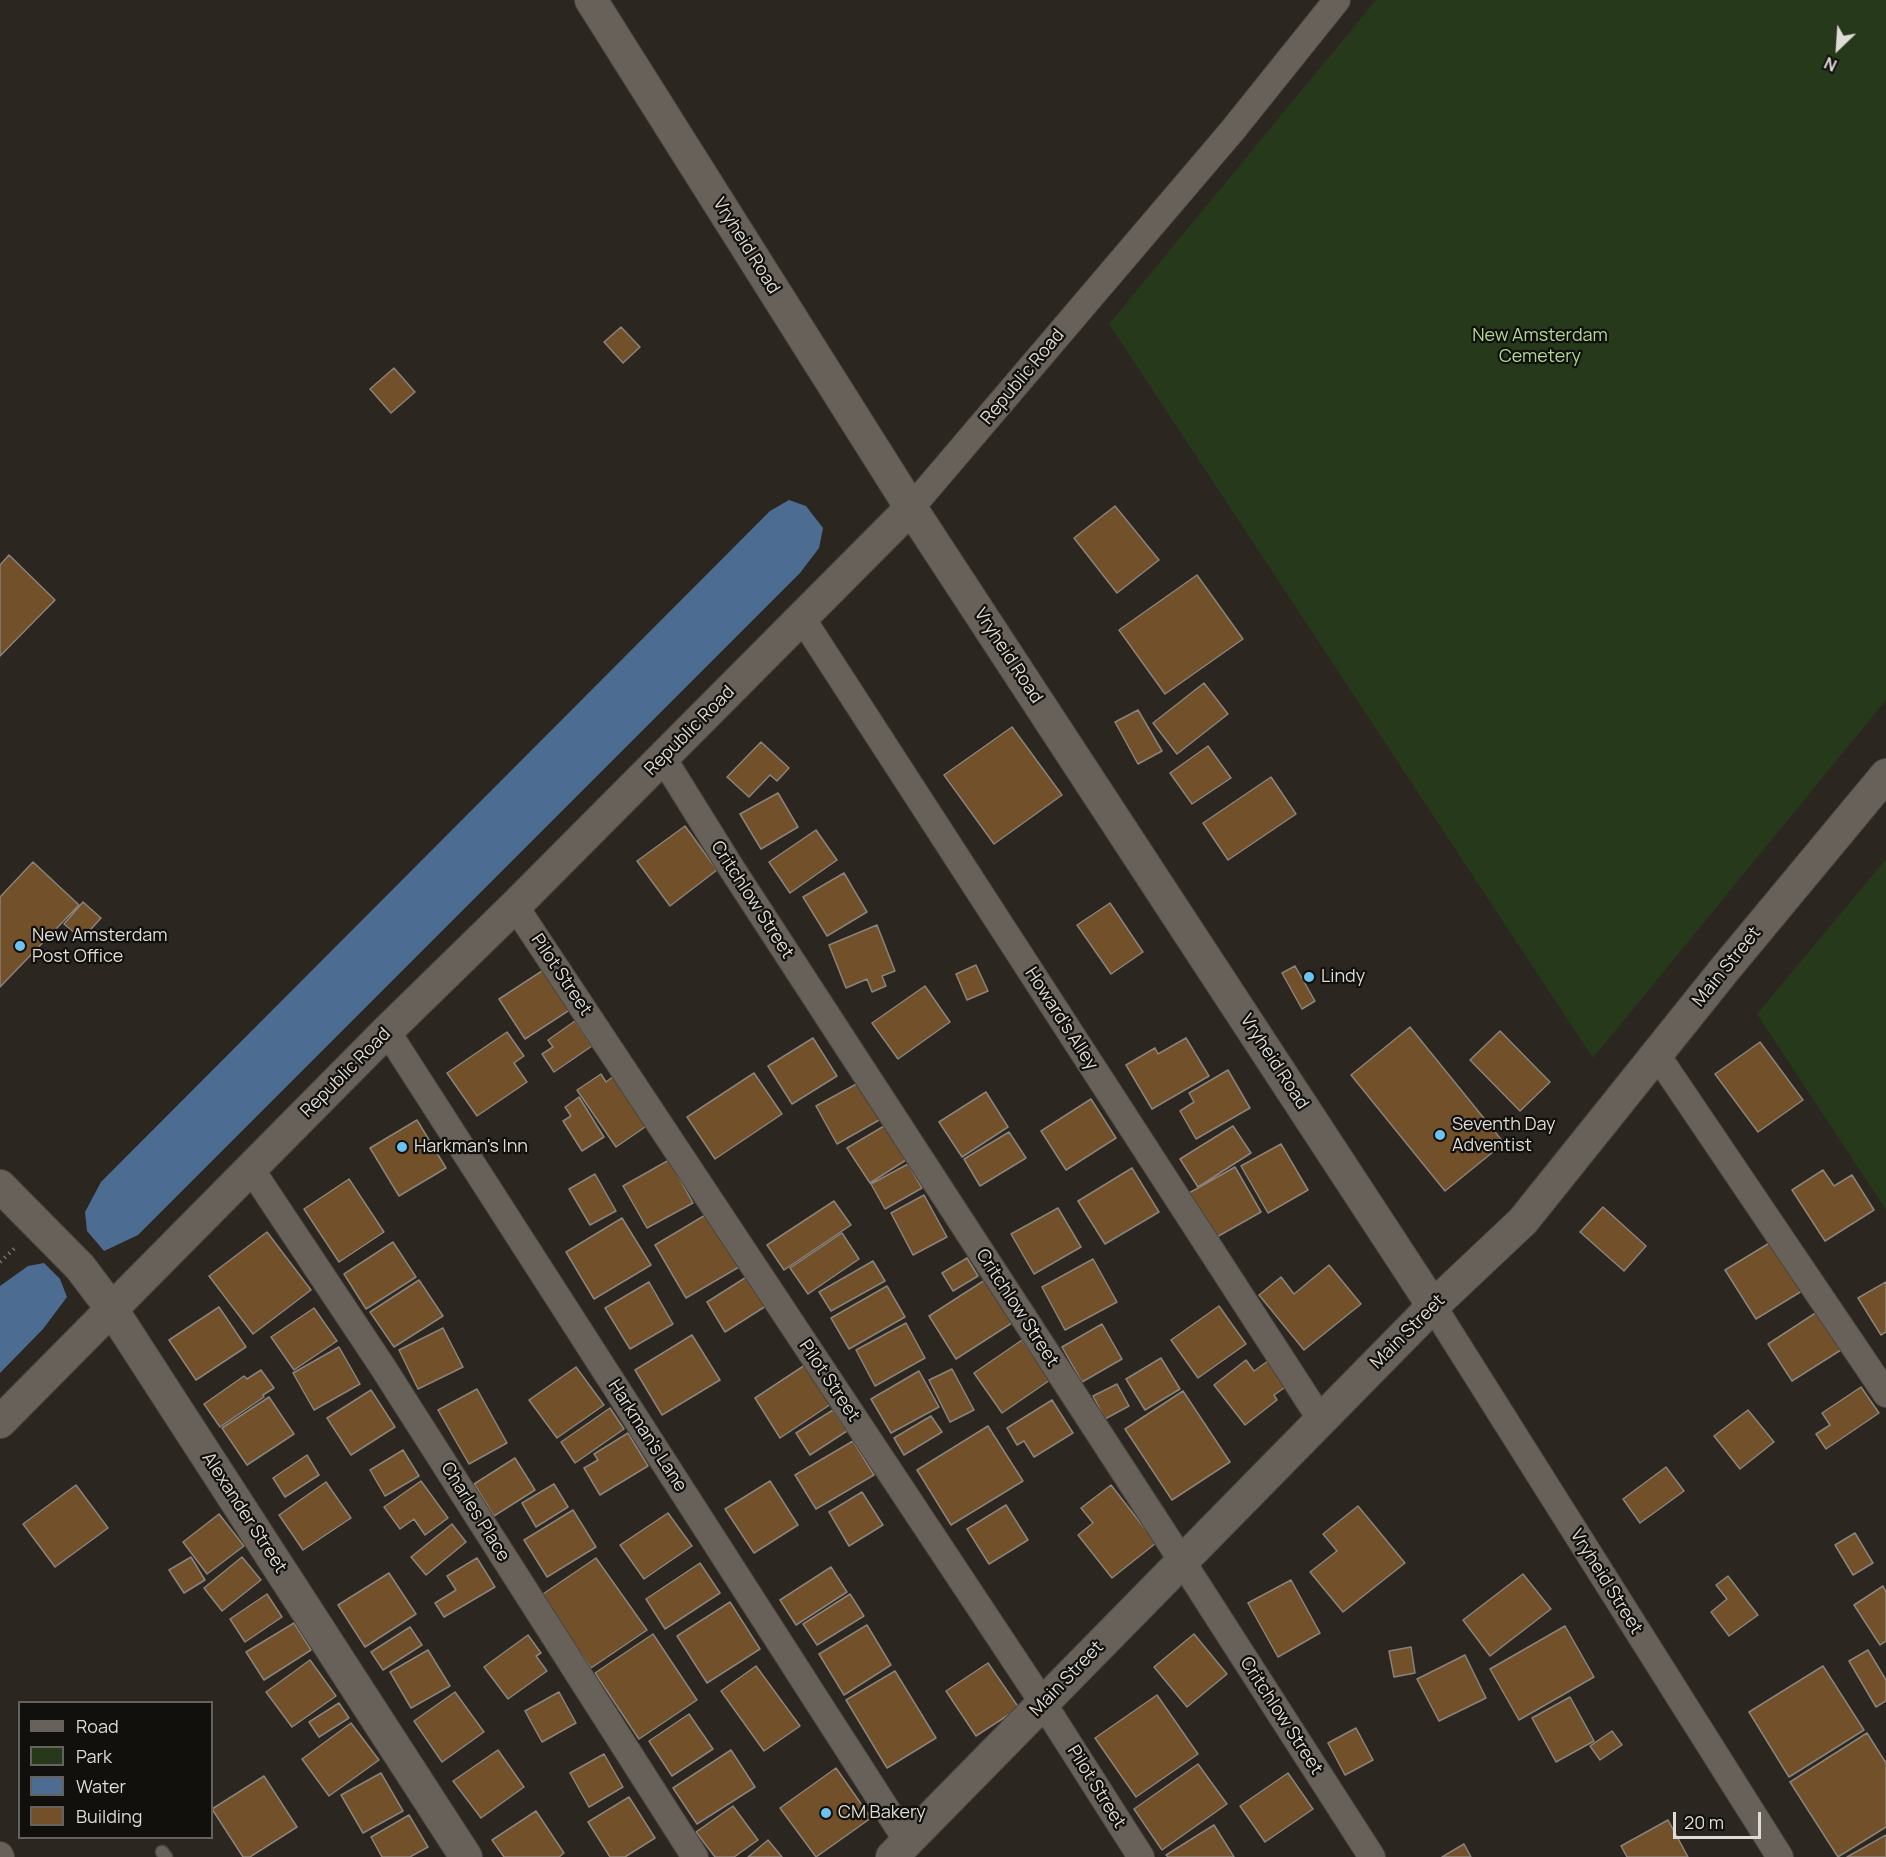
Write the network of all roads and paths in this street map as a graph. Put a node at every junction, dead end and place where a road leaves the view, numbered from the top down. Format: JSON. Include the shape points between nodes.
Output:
{"nodes":[{"id":1,"x":591,"y":0,"type":"edge"},
{"id":2,"x":1337,"y":0,"type":"edge"},
{"id":3,"x":911,"y":508,"type":"junction"},
{"id":4,"x":802,"y":618,"type":"junction"},
{"id":5,"x":663,"y":758,"type":"junction"},
{"id":6,"x":1886,"y":775,"type":"edge"},
{"id":7,"x":515,"y":906,"type":"junction"},
{"id":8,"x":387,"y":1031,"type":"junction"},
{"id":9,"x":1658,"y":1055,"type":"junction"},
{"id":10,"x":251,"y":1169,"type":"junction"},
{"id":11,"x":0,"y":1186,"type":"edge"},
{"id":12,"x":1433,"y":1306,"type":"junction"},
{"id":13,"x":111,"y":1308,"type":"junction"},
{"id":14,"x":1886,"y":1394,"type":"edge"},
{"id":15,"x":1321,"y":1420,"type":"junction"},
{"id":16,"x":0,"y":1422,"type":"edge"},
{"id":17,"x":1182,"y":1561,"type":"junction"},
{"id":18,"x":1043,"y":1703,"type":"junction"},
{"id":19,"x":900,"y":1849,"type":"edge"},
{"id":20,"x":466,"y":1857,"type":"edge"},
{"id":21,"x":695,"y":1857,"type":"edge"},
{"id":22,"x":1141,"y":1857,"type":"edge"},
{"id":23,"x":1372,"y":1857,"type":"edge"},
{"id":24,"x":1780,"y":1857,"type":"edge"}],
"edges":[{"from":1,"to":3,"type":"street","name":"Vryheid Road"},
{"from":2,"to":3,"type":"street","name":"Republic Road","via":[[1224,140]]},
{"from":3,"to":4,"type":"street","name":"Republic Road"},
{"from":3,"to":12,"type":"street","name":"Vryheid Road"},
{"from":4,"to":5,"type":"street","name":"Republic Road"},
{"from":4,"to":15,"type":"street","name":"Howard's Alley"},
{"from":5,"to":7,"type":"street","name":"Republic Road"},
{"from":5,"to":17,"type":"street","name":"Critchlow Street"},
{"from":6,"to":9,"type":"street","name":"Main Street"},
{"from":7,"to":8,"type":"street","name":"Republic Road"},
{"from":7,"to":18,"type":"street","name":"Pilot Street"},
{"from":8,"to":10,"type":"street","name":"Republic Road"},
{"from":8,"to":19,"type":"street","name":"Harkman's Lane"},
{"from":9,"to":12,"type":"street","name":"Main Street","via":[[1523,1221]]},
{"from":9,"to":14,"type":"street"},
{"from":10,"to":13,"type":"street","name":"Republic Road"},
{"from":10,"to":21,"type":"street","name":"Charles Place","via":[[382,1366]]},
{"from":11,"to":13,"type":"street","name":"Alexander Street","via":[[80,1267]]},
{"from":12,"to":15,"type":"street","name":"Main Street"},
{"from":12,"to":24,"type":"street","name":"Vryheid Street"},
{"from":13,"to":16,"type":"street","name":"Republic Road"},
{"from":13,"to":20,"type":"street","name":"Alexander Street"},
{"from":15,"to":17,"type":"street","name":"Main Street"},
{"from":17,"to":18,"type":"street","name":"Main Street"},
{"from":17,"to":23,"type":"street","name":"Critchlow Street"},
{"from":18,"to":19,"type":"street","name":"Main Street"},
{"from":18,"to":22,"type":"street","name":"Pilot Street"}]}
